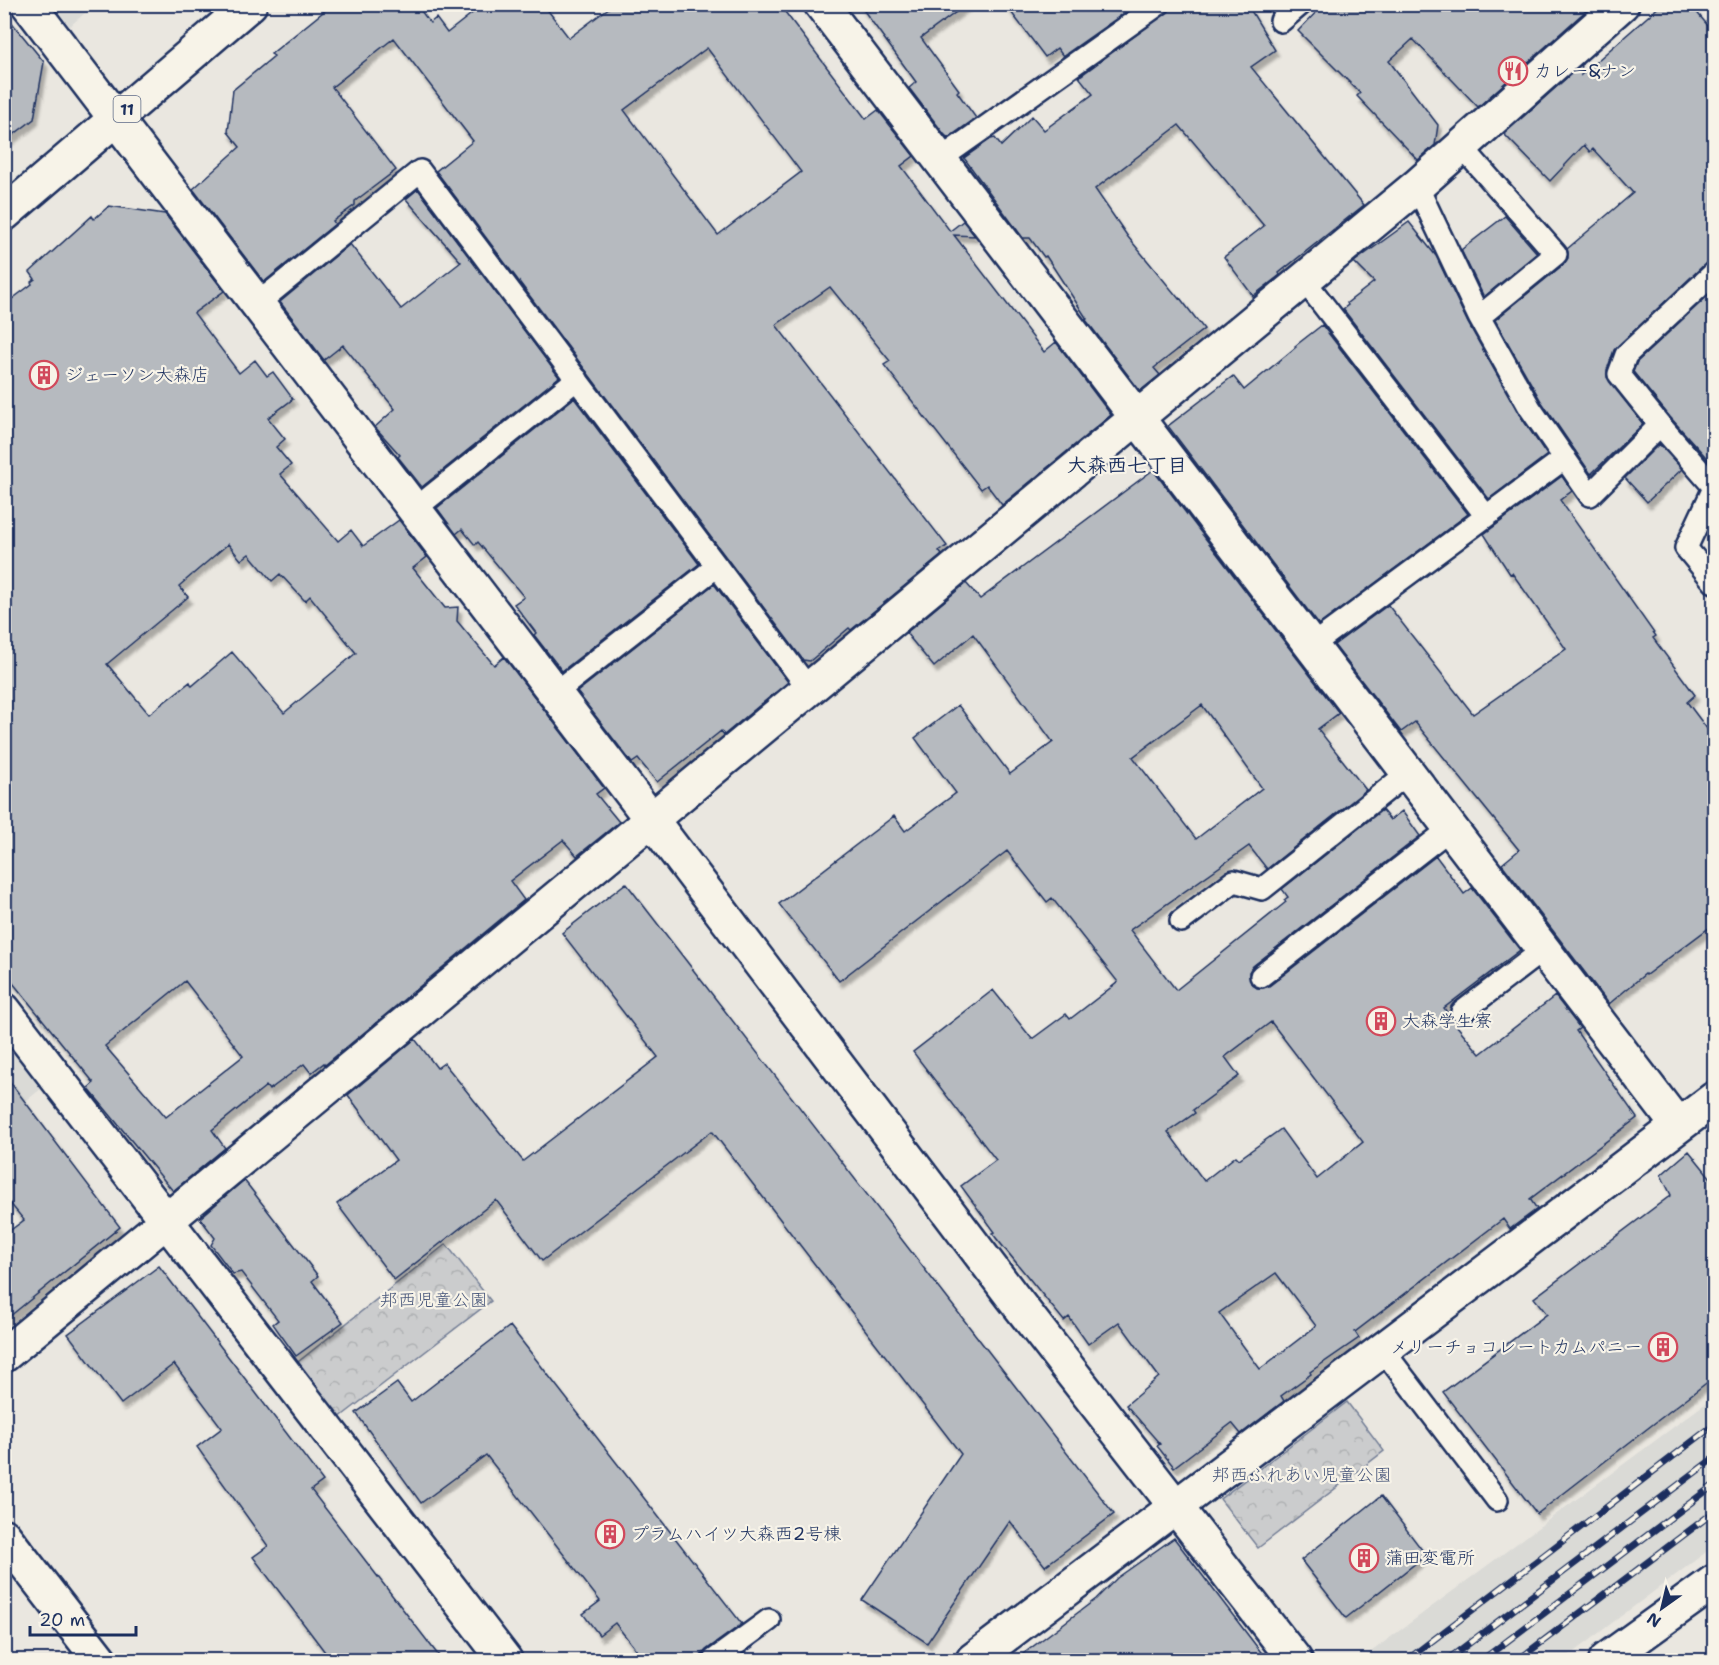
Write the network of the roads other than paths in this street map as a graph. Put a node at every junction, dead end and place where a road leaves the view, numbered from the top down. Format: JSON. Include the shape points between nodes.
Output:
{"nodes":[{"id":1,"x":28,"y":4,"type":"edge"},
{"id":2,"x":250,"y":4,"type":"edge"},
{"id":3,"x":821,"y":4,"type":"edge"},
{"id":4,"x":1159,"y":4,"type":"edge"},
{"id":5,"x":1301,"y":4,"type":"edge"},
{"id":6,"x":1623,"y":4,"type":"edge"},
{"id":7,"x":1281,"y":21,"type":"dead end"},
{"id":8,"x":116,"y":118,"type":"junction"},
{"id":9,"x":1462,"y":147,"type":"junction"},
{"id":10,"x":939,"y":160,"type":"junction"},
{"id":11,"x":1417,"y":186,"type":"junction"},
{"id":12,"x":4,"y":214,"type":"edge"},
{"id":13,"x":1714,"y":273,"type":"edge"},
{"id":14,"x":1304,"y":280,"type":"junction"},
{"id":15,"x":257,"y":304,"type":"junction"},
{"id":16,"x":1479,"y":317,"type":"junction"},
{"id":17,"x":577,"y":379,"type":"junction"},
{"id":18,"x":1137,"y":419,"type":"junction"},
{"id":19,"x":1660,"y":425,"type":"junction"},
{"id":20,"x":1565,"y":458,"type":"junction"},
{"id":21,"x":1714,"y":487,"type":"edge"},
{"id":22,"x":415,"y":509,"type":"junction"},
{"id":23,"x":1486,"y":516,"type":"junction"},
{"id":24,"x":717,"y":566,"type":"junction"},
{"id":25,"x":1714,"y":582,"type":"edge"},
{"id":26,"x":1311,"y":646,"type":"junction"},
{"id":27,"x":809,"y":689,"type":"junction"},
{"id":28,"x":555,"y":693,"type":"junction"},
{"id":29,"x":1408,"y":773,"type":"junction"},
{"id":30,"x":651,"y":819,"type":"junction"},
{"id":31,"x":1451,"y":828,"type":"junction"},
{"id":32,"x":1181,"y":921,"type":"dead end"},
{"id":33,"x":1543,"y":950,"type":"junction"},
{"id":34,"x":1261,"y":976,"type":"dead end"},
{"id":35,"x":4,"y":1010,"type":"edge"},
{"id":36,"x":1462,"y":1012,"type":"dead end"},
{"id":37,"x":1714,"y":1100,"type":"edge"},
{"id":38,"x":1678,"y":1126,"type":"junction"},
{"id":39,"x":166,"y":1222,"type":"junction"},
{"id":40,"x":1383,"y":1350,"type":"junction"},
{"id":41,"x":4,"y":1355,"type":"edge"},
{"id":42,"x":1497,"y":1500,"type":"dead end"},
{"id":43,"x":1176,"y":1506,"type":"junction"},
{"id":44,"x":7,"y":1545,"type":"edge"},
{"id":45,"x":1714,"y":1582,"type":"edge"},
{"id":46,"x":769,"y":1620,"type":"dead end"},
{"id":47,"x":100,"y":1660,"type":"edge"},
{"id":48,"x":505,"y":1660,"type":"edge"},
{"id":49,"x":714,"y":1660,"type":"edge"},
{"id":50,"x":973,"y":1660,"type":"edge"},
{"id":51,"x":1295,"y":1660,"type":"edge"},
{"id":52,"x":1606,"y":1660,"type":"edge"}],
"edges":[{"from":1,"to":8,"type":"street"},
{"from":2,"to":8,"type":"street","number":"11"},
{"from":3,"to":10,"type":"street"},
{"from":4,"to":10,"type":"lane"},
{"from":5,"to":7,"type":"lane"},
{"from":6,"to":9,"type":"street"},
{"from":8,"to":12,"type":"street","number":"11"},
{"from":8,"to":15,"type":"street"},
{"from":9,"to":11,"type":"street"},
{"from":9,"to":16,"type":"lane","via":[[1556,254]]},
{"from":10,"to":18,"type":"street"},
{"from":11,"to":14,"type":"street"},
{"from":11,"to":16,"type":"lane"},
{"from":13,"to":19,"type":"lane","via":[[1626,355],[1619,374]]},
{"from":14,"to":18,"type":"street","via":[[1243,320]]},
{"from":14,"to":23,"type":"lane"},
{"from":15,"to":17,"type":"lane","via":[[420,171]]},
{"from":15,"to":22,"type":"street"},
{"from":16,"to":20,"type":"lane","via":[[1530,408]]},
{"from":17,"to":22,"type":"lane"},
{"from":17,"to":24,"type":"lane"},
{"from":18,"to":26,"type":"street"},
{"from":18,"to":27,"type":"street"},
{"from":19,"to":20,"type":"lane","via":[[1590,495]]},
{"from":19,"to":21,"type":"lane"},
{"from":20,"to":23,"type":"lane"},
{"from":21,"to":25,"type":"lane","via":[[1686,548]]},
{"from":22,"to":28,"type":"street"},
{"from":23,"to":26,"type":"lane"},
{"from":24,"to":27,"type":"lane"},
{"from":24,"to":28,"type":"lane"},
{"from":26,"to":29,"type":"street"},
{"from":27,"to":30,"type":"street"},
{"from":28,"to":30,"type":"street"},
{"from":29,"to":31,"type":"street"},
{"from":29,"to":32,"type":"lane","via":[[1262,889],[1234,881]]},
{"from":30,"to":39,"type":"street"},
{"from":30,"to":43,"type":"street"},
{"from":31,"to":33,"type":"street"},
{"from":31,"to":34,"type":"lane"},
{"from":33,"to":36,"type":"lane"},
{"from":33,"to":38,"type":"street"},
{"from":35,"to":39,"type":"street"},
{"from":37,"to":38,"type":"street"},
{"from":38,"to":40,"type":"street"},
{"from":39,"to":41,"type":"street"},
{"from":39,"to":48,"type":"street"},
{"from":40,"to":42,"type":"lane"},
{"from":40,"to":43,"type":"street"},
{"from":43,"to":50,"type":"street"},
{"from":43,"to":51,"type":"street"},
{"from":44,"to":47,"type":"street"},
{"from":45,"to":52,"type":"street"},
{"from":46,"to":49,"type":"lane"}]}
